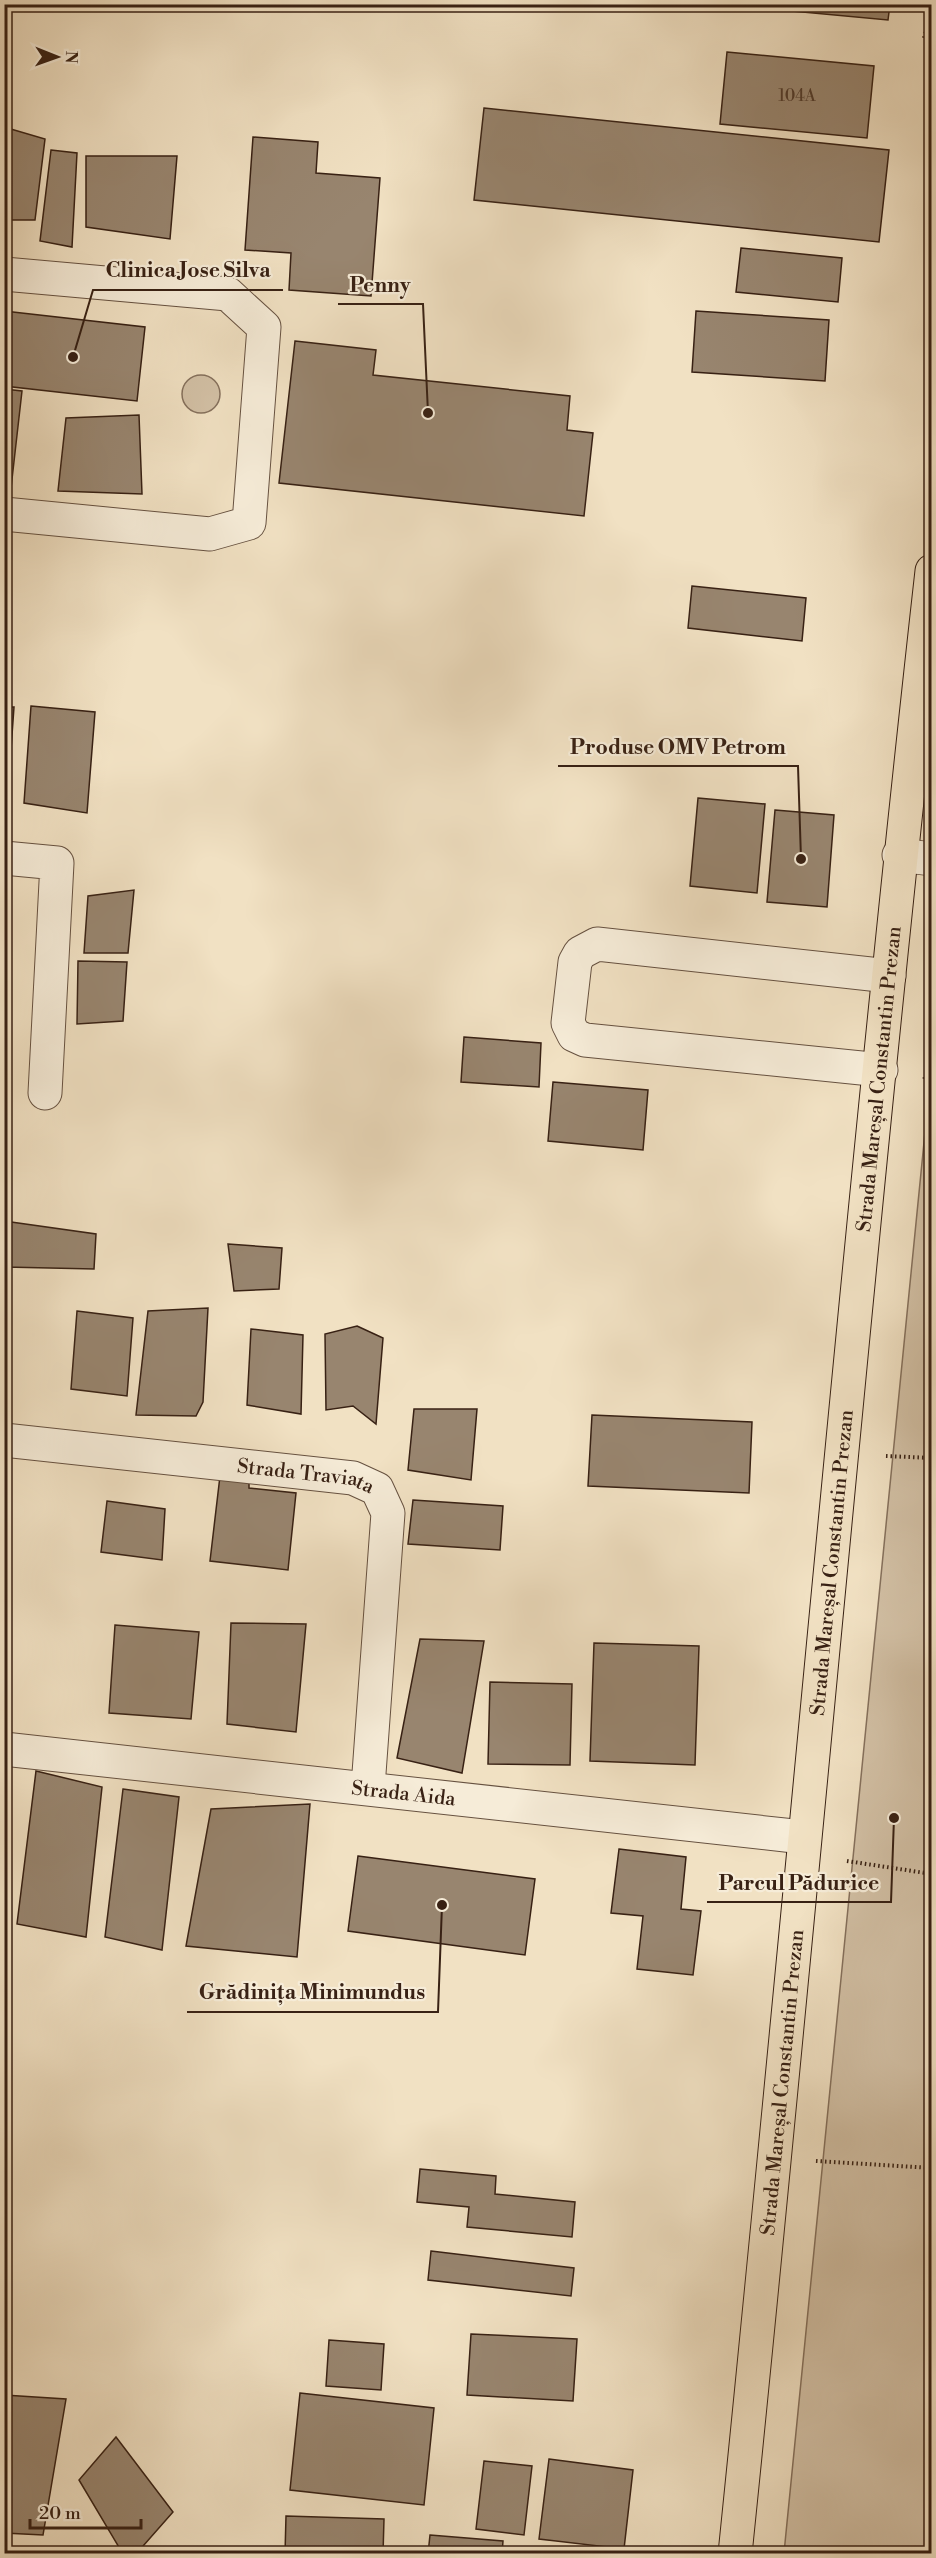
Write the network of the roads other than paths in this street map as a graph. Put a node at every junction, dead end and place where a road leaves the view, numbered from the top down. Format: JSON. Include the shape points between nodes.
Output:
{"nodes":[{"id":1,"x":4,"y":274,"type":"edge"},
{"id":2,"x":4,"y":514,"type":"edge"},
{"id":3,"x":932,"y":571,"type":"edge"},
{"id":4,"x":899,"y":855,"type":"junction"},
{"id":5,"x":4,"y":858,"type":"edge"},
{"id":6,"x":932,"y":859,"type":"edge"},
{"id":7,"x":889,"y":976,"type":"junction"},
{"id":8,"x":881,"y":1070,"type":"junction"},
{"id":9,"x":45,"y":1093,"type":"dead end"},
{"id":10,"x":4,"y":1440,"type":"edge"},
{"id":11,"x":4,"y":1749,"type":"edge"},
{"id":12,"x":368,"y":1787,"type":"junction"},
{"id":13,"x":803,"y":1836,"type":"junction"},
{"id":14,"x":735,"y":2553,"type":"edge"}],
"edges":[{"from":1,"to":2,"type":"street","via":[[228,294],[264,327],[249,523],[210,534]]},
{"from":3,"to":4,"type":"main road","name":"Strada Mareșal Constantin Prezan"},
{"from":4,"to":6,"type":"street"},
{"from":4,"to":7,"type":"main road","name":"Strada Mareșal Constantin Prezan"},
{"from":5,"to":9,"type":"street","via":[[57,863]]},
{"from":7,"to":8,"type":"main road","name":"Strada Mareșal Constantin Prezan"},
{"from":7,"to":8,"type":"street","via":[[597,944],[580,953],[575,962],[568,1023],[573,1035],[585,1040]]},
{"from":8,"to":13,"type":"main road","name":"Strada Mareșal Constantin Prezan"},
{"from":10,"to":12,"type":"street","name":"Strada Traviata","via":[[353,1478],[377,1488],[388,1513]]},
{"from":11,"to":12,"type":"street","name":"Strada Aida"},
{"from":12,"to":13,"type":"street","name":"Strada Aida"},
{"from":13,"to":14,"type":"main road","name":"Strada Mareșal Constantin Prezan"}]}
